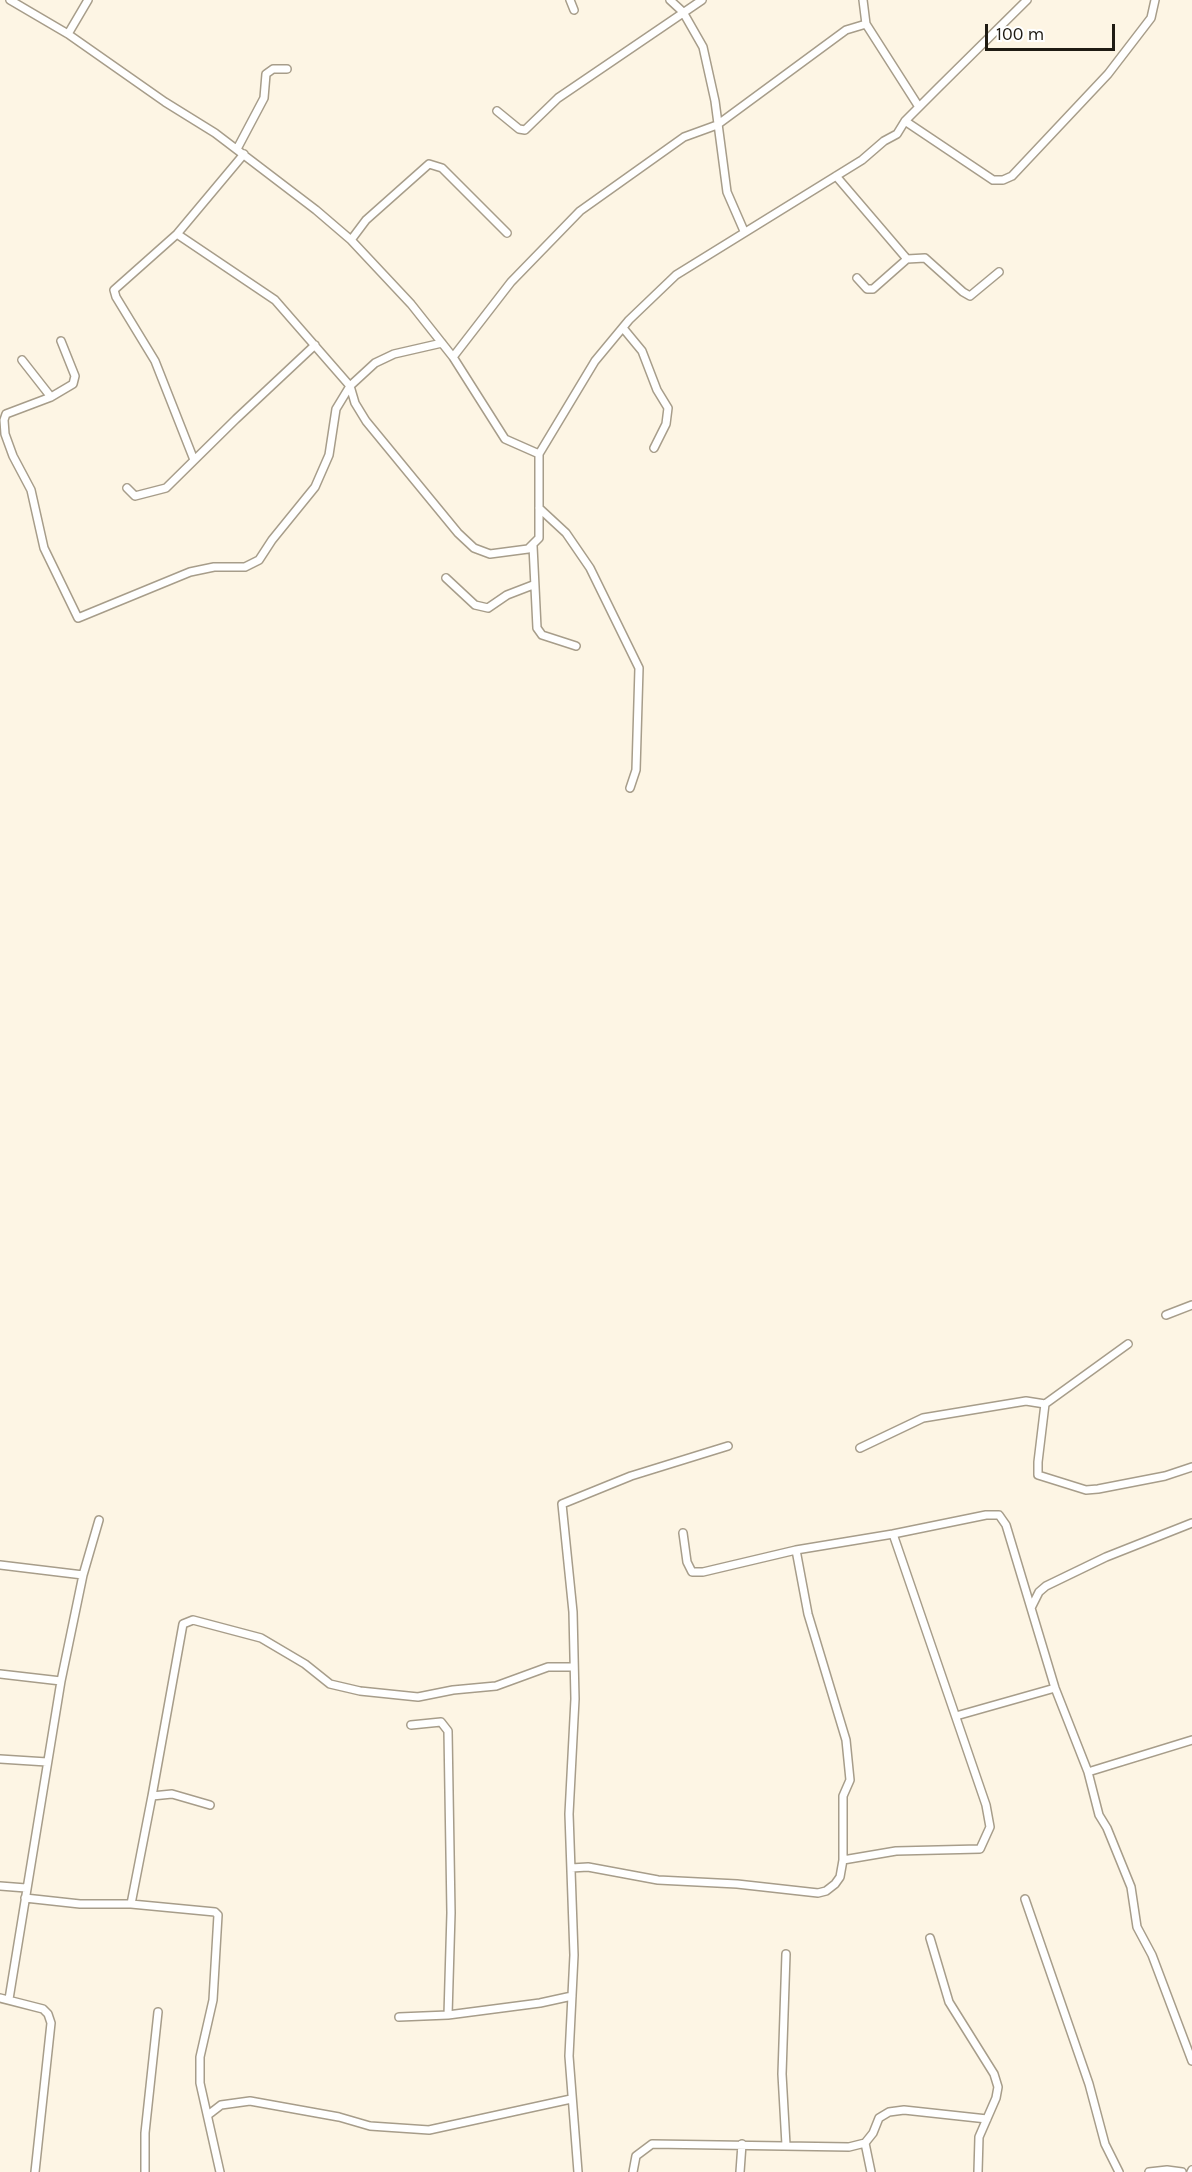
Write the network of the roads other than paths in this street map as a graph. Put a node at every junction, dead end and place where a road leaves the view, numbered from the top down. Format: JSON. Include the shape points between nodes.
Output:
{"nodes":[{"id":1,"x":10,"y":0,"type":"edge"},
{"id":2,"x":88,"y":0,"type":"edge"},
{"id":3,"x":570,"y":0,"type":"edge"},
{"id":4,"x":670,"y":0,"type":"edge"},
{"id":5,"x":702,"y":0,"type":"edge"},
{"id":6,"x":863,"y":0,"type":"edge"},
{"id":7,"x":1027,"y":0,"type":"edge"},
{"id":8,"x":1155,"y":0,"type":"edge"},
{"id":9,"x":574,"y":10,"type":"dead end"},
{"id":10,"x":683,"y":12,"type":"junction"},
{"id":11,"x":866,"y":24,"type":"junction"},
{"id":12,"x":68,"y":34,"type":"junction"},
{"id":13,"x":287,"y":69,"type":"dead end"},
{"id":14,"x":919,"y":107,"type":"junction"},
{"id":15,"x":498,"y":111,"type":"dead end"},
{"id":16,"x":905,"y":121,"type":"junction"},
{"id":17,"x":717,"y":124,"type":"junction"},
{"id":18,"x":237,"y":148,"type":"junction"},
{"id":19,"x":244,"y":154,"type":"junction"},
{"id":20,"x":836,"y":176,"type":"junction"},
{"id":21,"x":744,"y":231,"type":"junction"},
{"id":22,"x":507,"y":233,"type":"dead end"},
{"id":23,"x":177,"y":234,"type":"junction"},
{"id":24,"x":351,"y":240,"type":"junction"},
{"id":25,"x":906,"y":260,"type":"junction"},
{"id":26,"x":999,"y":272,"type":"dead end"},
{"id":27,"x":857,"y":278,"type":"dead end"},
{"id":28,"x":623,"y":328,"type":"junction"},
{"id":29,"x":61,"y":341,"type":"dead end"},
{"id":30,"x":442,"y":344,"type":"junction"},
{"id":31,"x":315,"y":345,"type":"junction"},
{"id":32,"x":453,"y":357,"type":"junction"},
{"id":33,"x":22,"y":360,"type":"dead end"},
{"id":34,"x":350,"y":386,"type":"junction"},
{"id":35,"x":51,"y":398,"type":"junction"},
{"id":36,"x":654,"y":448,"type":"dead end"},
{"id":37,"x":539,"y":453,"type":"junction"},
{"id":38,"x":194,"y":460,"type":"junction"},
{"id":39,"x":128,"y":488,"type":"dead end"},
{"id":40,"x":539,"y":508,"type":"junction"},
{"id":41,"x":532,"y":546,"type":"junction"},
{"id":42,"x":446,"y":578,"type":"dead end"},
{"id":43,"x":533,"y":585,"type":"junction"},
{"id":44,"x":576,"y":646,"type":"dead end"},
{"id":45,"x":630,"y":788,"type":"dead end"},
{"id":46,"x":1192,"y":1305,"type":"edge"},
{"id":47,"x":1166,"y":1316,"type":"dead end"},
{"id":48,"x":1128,"y":1344,"type":"dead end"},
{"id":49,"x":1045,"y":1404,"type":"junction"},
{"id":50,"x":728,"y":1446,"type":"dead end"},
{"id":51,"x":860,"y":1448,"type":"dead end"},
{"id":52,"x":1192,"y":1467,"type":"edge"},
{"id":53,"x":99,"y":1520,"type":"dead end"},
{"id":54,"x":1192,"y":1523,"type":"edge"},
{"id":55,"x":683,"y":1533,"type":"dead end"},
{"id":56,"x":894,"y":1534,"type":"junction"},
{"id":57,"x":796,"y":1550,"type":"junction"},
{"id":58,"x":0,"y":1565,"type":"edge"},
{"id":59,"x":83,"y":1575,"type":"junction"},
{"id":60,"x":1031,"y":1609,"type":"junction"},
{"id":61,"x":573,"y":1667,"type":"junction"},
{"id":62,"x":0,"y":1674,"type":"edge"},
{"id":63,"x":61,"y":1681,"type":"junction"},
{"id":64,"x":1055,"y":1688,"type":"junction"},
{"id":65,"x":956,"y":1716,"type":"junction"},
{"id":66,"x":411,"y":1725,"type":"dead end"},
{"id":67,"x":1192,"y":1740,"type":"edge"},
{"id":68,"x":0,"y":1759,"type":"edge"},
{"id":69,"x":47,"y":1762,"type":"junction"},
{"id":70,"x":1088,"y":1772,"type":"junction"},
{"id":71,"x":152,"y":1796,"type":"junction"},
{"id":72,"x":210,"y":1805,"type":"dead end"},
{"id":73,"x":843,"y":1860,"type":"junction"},
{"id":74,"x":571,"y":1868,"type":"junction"},
{"id":75,"x":0,"y":1886,"type":"edge"},
{"id":76,"x":26,"y":1888,"type":"junction"},
{"id":77,"x":25,"y":1898,"type":"junction"},
{"id":78,"x":1025,"y":1899,"type":"dead end"},
{"id":79,"x":131,"y":1904,"type":"junction"},
{"id":80,"x":930,"y":1938,"type":"dead end"},
{"id":81,"x":786,"y":1954,"type":"dead end"},
{"id":82,"x":572,"y":1996,"type":"junction"},
{"id":83,"x":0,"y":1998,"type":"edge"},
{"id":84,"x":9,"y":1999,"type":"junction"},
{"id":85,"x":158,"y":2012,"type":"dead end"},
{"id":86,"x":448,"y":2015,"type":"junction"},
{"id":87,"x":399,"y":2017,"type":"dead end"},
{"id":88,"x":1192,"y":2061,"type":"edge"},
{"id":89,"x":571,"y":2099,"type":"junction"},
{"id":90,"x":208,"y":2115,"type":"junction"},
{"id":91,"x":987,"y":2119,"type":"junction"},
{"id":92,"x":865,"y":2143,"type":"junction"},
{"id":93,"x":742,"y":2144,"type":"junction"},
{"id":94,"x":786,"y":2145,"type":"junction"},
{"id":95,"x":35,"y":2172,"type":"edge"},
{"id":96,"x":145,"y":2172,"type":"edge"},
{"id":97,"x":220,"y":2172,"type":"edge"},
{"id":98,"x":578,"y":2172,"type":"edge"},
{"id":99,"x":633,"y":2172,"type":"edge"},
{"id":100,"x":740,"y":2172,"type":"edge"},
{"id":101,"x":871,"y":2172,"type":"edge"},
{"id":102,"x":978,"y":2172,"type":"edge"},
{"id":103,"x":1119,"y":2172,"type":"edge"},
{"id":104,"x":1149,"y":2172,"type":"edge"},
{"id":105,"x":1182,"y":2172,"type":"edge"}],
"edges":[{"from":1,"to":12,"type":"street"},
{"from":2,"to":12,"type":"street"},
{"from":3,"to":9,"type":"street"},
{"from":4,"to":10,"type":"street"},
{"from":5,"to":10,"type":"street"},
{"from":6,"to":11,"type":"street"},
{"from":7,"to":14,"type":"street"},
{"from":8,"to":16,"type":"street","via":[[1151,18],[1108,74],[1004,180],[993,180]]},
{"from":10,"to":15,"type":"street","via":[[558,98],[525,130]]},
{"from":10,"to":17,"type":"street","via":[[703,47]]},
{"from":11,"to":14,"type":"street"},
{"from":11,"to":17,"type":"street","via":[[846,30]]},
{"from":12,"to":18,"type":"street"},
{"from":13,"to":18,"type":"street","via":[[273,69],[266,74],[264,98]]},
{"from":14,"to":16,"type":"street"},
{"from":16,"to":20,"type":"street","via":[[897,134]]},
{"from":17,"to":21,"type":"street","via":[[727,192]]},
{"from":17,"to":32,"type":"street","via":[[684,137],[580,211],[511,282]]},
{"from":18,"to":19,"type":"street"},
{"from":19,"to":23,"type":"street"},
{"from":19,"to":24,"type":"street"},
{"from":20,"to":21,"type":"street"},
{"from":20,"to":25,"type":"street"},
{"from":21,"to":28,"type":"street","via":[[676,275]]},
{"from":22,"to":24,"type":"street","via":[[442,168],[429,164],[366,220]]},
{"from":23,"to":31,"type":"street","via":[[275,300]]},
{"from":23,"to":38,"type":"street","via":[[114,290],[155,361]]},
{"from":24,"to":30,"type":"street","via":[[411,304]]},
{"from":25,"to":26,"type":"street","via":[[925,258],[970,296]]},
{"from":25,"to":27,"type":"street","via":[[873,289],[867,289]]},
{"from":28,"to":36,"type":"street","via":[[642,351],[668,408],[666,424]]},
{"from":28,"to":37,"type":"street","via":[[595,361]]},
{"from":29,"to":35,"type":"street","via":[[75,376],[73,384]]},
{"from":30,"to":32,"type":"street"},
{"from":30,"to":34,"type":"street","via":[[394,354],[375,363]]},
{"from":31,"to":34,"type":"street"},
{"from":31,"to":38,"type":"street"},
{"from":32,"to":37,"type":"street","via":[[506,439]]},
{"from":33,"to":35,"type":"street"},
{"from":34,"to":35,"type":"street","via":[[336,409],[329,455],[315,487],[259,560],[245,567],[190,572],[78,618],[44,548],[31,490],[5,434],[3,420],[6,414]]},
{"from":34,"to":41,"type":"street","via":[[366,421],[474,548],[490,554]]},
{"from":37,"to":40,"type":"street"},
{"from":38,"to":39,"type":"street","via":[[166,488],[135,496]]},
{"from":40,"to":41,"type":"street","via":[[539,538]]},
{"from":40,"to":45,"type":"street","via":[[566,533],[590,567],[639,668],[636,770]]},
{"from":41,"to":43,"type":"street"},
{"from":42,"to":43,"type":"street","via":[[475,605],[488,608]]},
{"from":43,"to":44,"type":"street","via":[[537,628],[542,635]]},
{"from":46,"to":47,"type":"street"},
{"from":48,"to":49,"type":"street"},
{"from":49,"to":51,"type":"street","via":[[1026,1401],[924,1418]]},
{"from":49,"to":52,"type":"street","via":[[1037,1472],[1041,1478],[1086,1490],[1166,1476]]},
{"from":50,"to":61,"type":"street","via":[[631,1476],[562,1504],[573,1612]]},
{"from":53,"to":59,"type":"street"},
{"from":54,"to":60,"type":"street","via":[[1046,1586]]},
{"from":55,"to":57,"type":"street","via":[[692,1572]]},
{"from":56,"to":57,"type":"street"},
{"from":56,"to":60,"type":"street","via":[[999,1515],[1006,1525]]},
{"from":56,"to":65,"type":"street"},
{"from":57,"to":73,"type":"street","via":[[808,1614],[846,1740],[850,1780],[843,1796]]},
{"from":58,"to":59,"type":"street"},
{"from":59,"to":63,"type":"street"},
{"from":60,"to":64,"type":"street"},
{"from":61,"to":71,"type":"street","via":[[548,1667],[496,1686],[418,1697],[360,1691],[330,1684],[261,1638],[193,1620],[183,1624]]},
{"from":61,"to":74,"type":"street"},
{"from":62,"to":63,"type":"street"},
{"from":63,"to":69,"type":"street"},
{"from":64,"to":65,"type":"street"},
{"from":64,"to":70,"type":"street"},
{"from":65,"to":73,"type":"street","via":[[990,1827],[980,1849],[896,1851]]},
{"from":66,"to":86,"type":"street","via":[[441,1722],[448,1731]]},
{"from":67,"to":70,"type":"street"},
{"from":68,"to":69,"type":"street"},
{"from":69,"to":76,"type":"street"},
{"from":70,"to":88,"type":"street","via":[[1099,1815],[1131,1887],[1137,1927],[1152,1955]]},
{"from":71,"to":72,"type":"street","via":[[172,1794]]},
{"from":71,"to":79,"type":"street"},
{"from":73,"to":74,"type":"street","via":[[835,1884],[818,1893],[658,1880],[588,1867]]},
{"from":74,"to":82,"type":"street"},
{"from":75,"to":76,"type":"street"},
{"from":76,"to":77,"type":"street"},
{"from":77,"to":79,"type":"street"},
{"from":77,"to":84,"type":"street"},
{"from":78,"to":103,"type":"street","via":[[1089,2084],[1105,2144]]},
{"from":79,"to":90,"type":"street","via":[[218,1915],[213,2000],[200,2056],[200,2083]]},
{"from":80,"to":91,"type":"street","via":[[949,2002],[994,2074],[998,2087]]},
{"from":81,"to":94,"type":"street","via":[[782,2074]]},
{"from":82,"to":86,"type":"street"},
{"from":82,"to":89,"type":"street"},
{"from":83,"to":84,"type":"street"},
{"from":84,"to":95,"type":"street","via":[[43,2008],[51,2023]]},
{"from":85,"to":96,"type":"street","via":[[145,2133]]},
{"from":86,"to":87,"type":"street"},
{"from":89,"to":90,"type":"street","via":[[429,2130],[370,2126],[250,2101],[221,2105]]},
{"from":89,"to":98,"type":"street"},
{"from":90,"to":97,"type":"street"},
{"from":91,"to":92,"type":"street","via":[[904,2110],[889,2112],[879,2118]]},
{"from":91,"to":102,"type":"street","via":[[980,2137]]},
{"from":92,"to":94,"type":"street","via":[[849,2147]]},
{"from":92,"to":101,"type":"street"},
{"from":93,"to":94,"type":"street"},
{"from":93,"to":99,"type":"street","via":[[652,2145],[636,2156]]},
{"from":93,"to":100,"type":"street"},
{"from":104,"to":105,"type":"street"}]}
